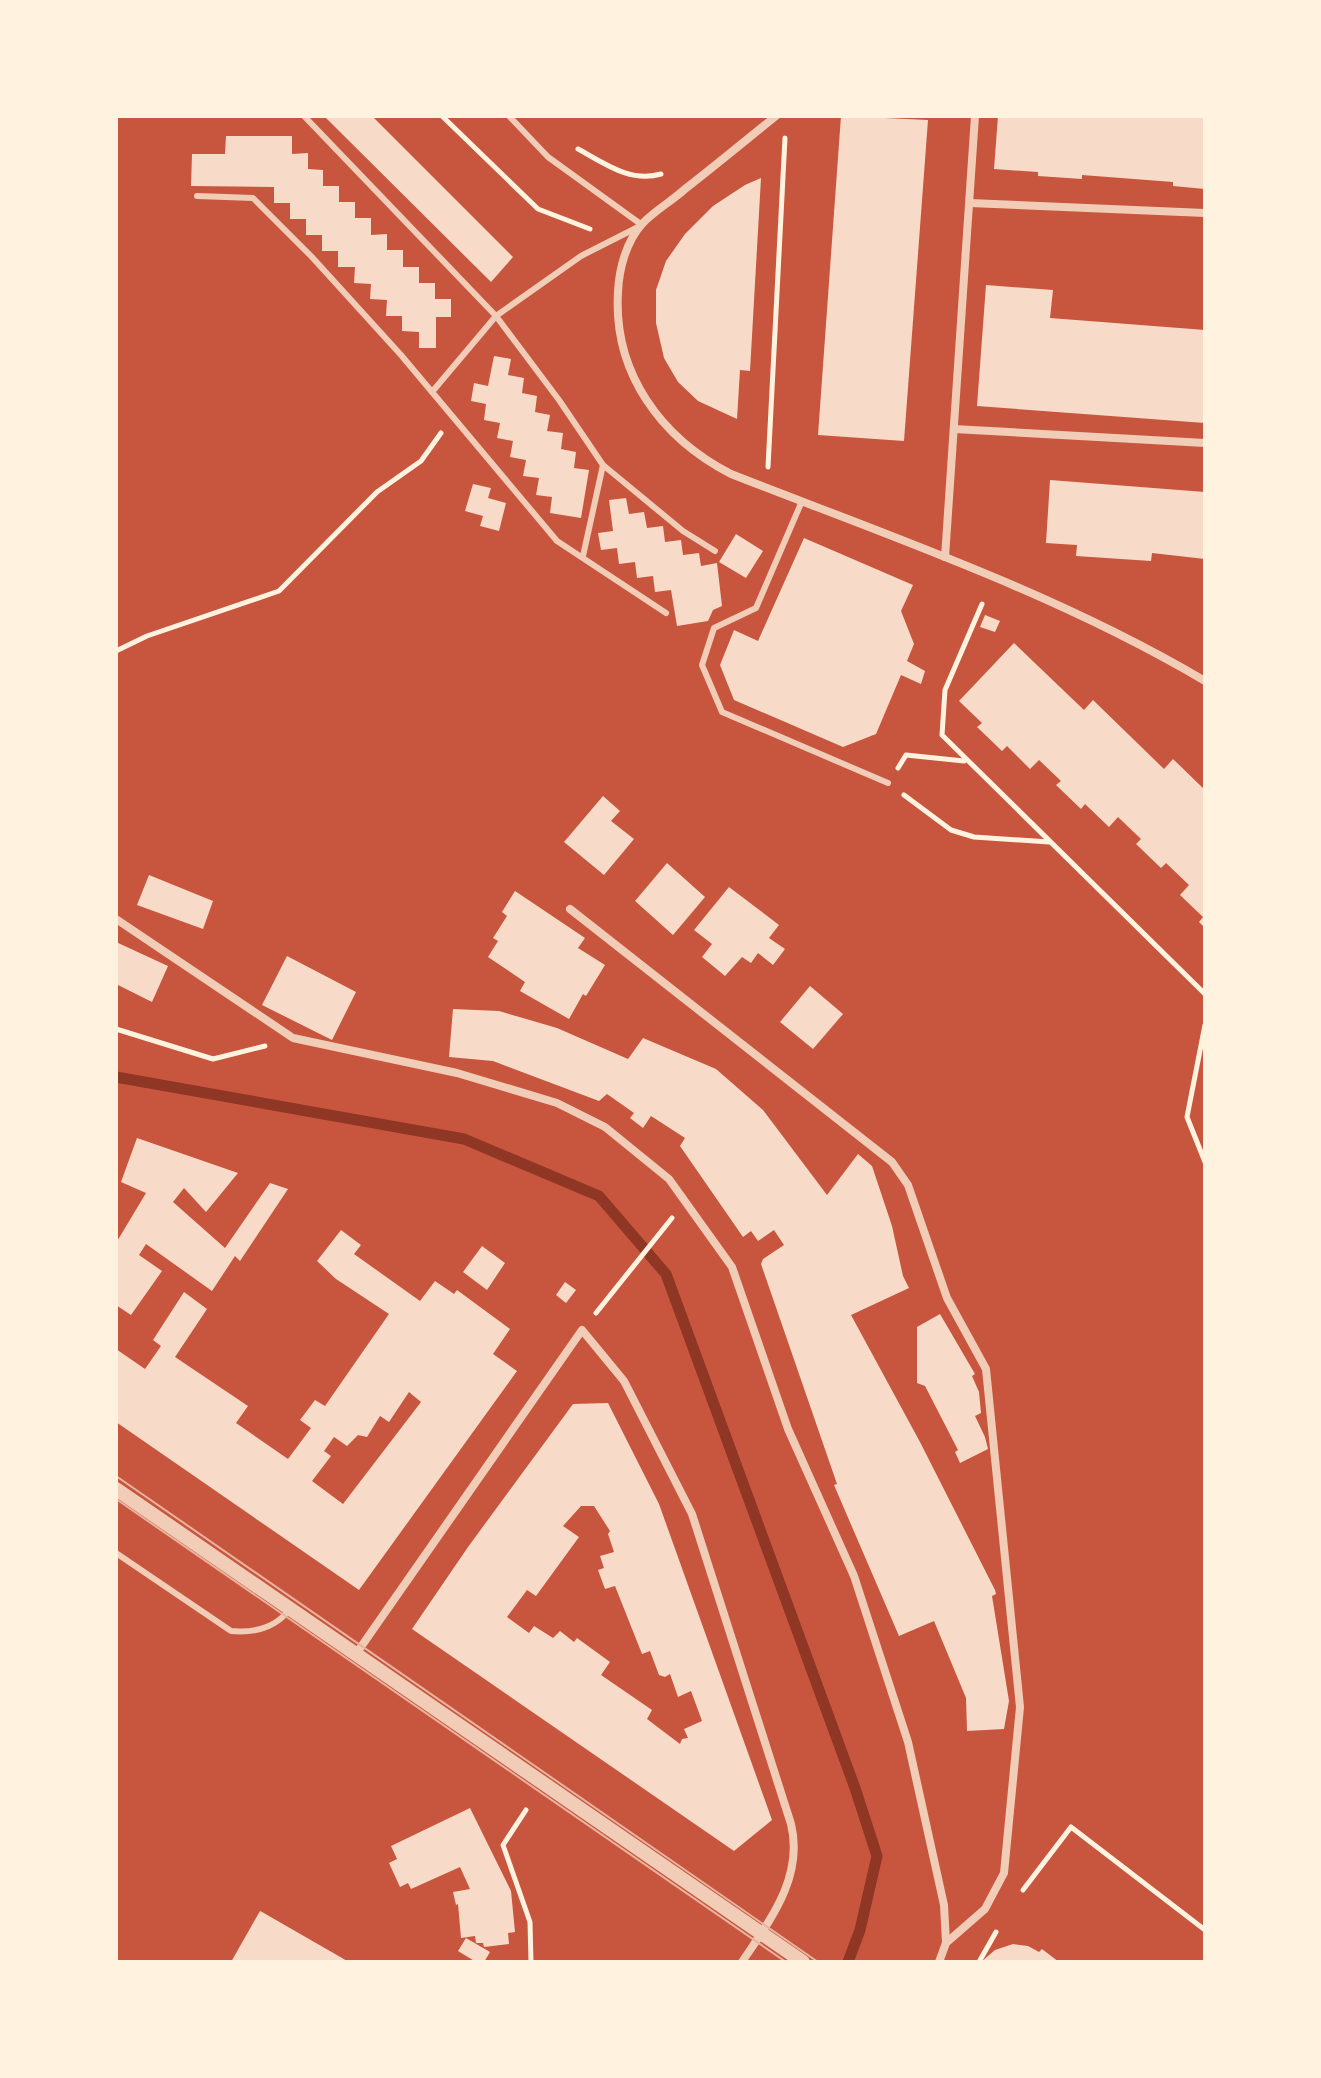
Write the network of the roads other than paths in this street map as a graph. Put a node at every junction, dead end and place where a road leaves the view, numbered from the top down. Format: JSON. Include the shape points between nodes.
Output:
{"nodes":[{"id":1,"x":304,"y":116,"type":"edge"},
{"id":2,"x":509,"y":116,"type":"edge"},
{"id":3,"x":776,"y":116,"type":"edge"},
{"id":4,"x":975,"y":116,"type":"edge"},
{"id":5,"x":197,"y":196,"type":"dead end"},
{"id":6,"x":970,"y":203,"type":"junction"},
{"id":7,"x":1205,"y":213,"type":"edge"},
{"id":8,"x":642,"y":225,"type":"junction"},
{"id":9,"x":496,"y":316,"type":"junction"},
{"id":10,"x":432,"y":392,"type":"junction"},
{"id":11,"x":954,"y":429,"type":"junction"},
{"id":12,"x":1205,"y":443,"type":"edge"},
{"id":13,"x":603,"y":465,"type":"junction"},
{"id":14,"x":802,"y":501,"type":"junction"},
{"id":15,"x":715,"y":551,"type":"dead end"},
{"id":16,"x":583,"y":556,"type":"junction"},
{"id":17,"x":945,"y":557,"type":"junction"},
{"id":18,"x":666,"y":613,"type":"dead end"},
{"id":19,"x":1205,"y":681,"type":"edge"},
{"id":20,"x":888,"y":783,"type":"road end"},
{"id":21,"x":570,"y":909,"type":"dead end"},
{"id":22,"x":116,"y":919,"type":"edge"},
{"id":23,"x":116,"y":1489,"type":"edge"},
{"id":24,"x":116,"y":1553,"type":"edge"},
{"id":25,"x":289,"y":1609,"type":"junction"},
{"id":26,"x":356,"y":1654,"type":"junction"},
{"id":27,"x":761,"y":1933,"type":"junction"},
{"id":28,"x":946,"y":1943,"type":"junction"},
{"id":29,"x":742,"y":1962,"type":"edge"},
{"id":30,"x":803,"y":1962,"type":"edge"},
{"id":31,"x":939,"y":1962,"type":"edge"}],
"edges":[{"from":1,"to":9,"type":"lane"},
{"from":2,"to":8,"type":"lane","via":[[548,157]]},
{"from":3,"to":8,"type":"street"},
{"from":4,"to":6,"type":"street"},
{"from":5,"to":10,"type":"lane","via":[[253,198]]},
{"from":6,"to":7,"type":"street"},
{"from":6,"to":11,"type":"street"},
{"from":8,"to":9,"type":"lane","via":[[581,256]]},
{"from":8,"to":14,"type":"street","via":[[624,256],[617,300],[622,343],[636,383],[656,416],[685,445],[719,468]]},
{"from":9,"to":10,"type":"lane"},
{"from":9,"to":13,"type":"lane"},
{"from":10,"to":16,"type":"lane","via":[[557,541]]},
{"from":11,"to":12,"type":"street"},
{"from":11,"to":17,"type":"street"},
{"from":13,"to":15,"type":"lane"},
{"from":13,"to":16,"type":"lane"},
{"from":14,"to":17,"type":"street"},
{"from":14,"to":20,"type":"lane","via":[[756,608],[714,628],[702,665],[722,712]]},
{"from":16,"to":18,"type":"lane"},
{"from":17,"to":19,"type":"street","via":[[1085,616]]},
{"from":21,"to":28,"type":"street","via":[[892,1162],[908,1185],[947,1298],[986,1369],[1020,1707],[1004,1873],[985,1909]]},
{"from":22,"to":28,"type":"street","via":[[293,1038],[457,1073],[557,1103],[605,1127],[669,1179],[732,1267],[788,1429],[854,1576],[908,1742],[944,1905]]},
{"from":23,"to":25,"type":"street"},
{"from":24,"to":25,"type":"lane","via":[[231,1631],[271,1626]]},
{"from":25,"to":26,"type":"street"},
{"from":26,"to":27,"type":"street"},
{"from":26,"to":27,"type":"street","via":[[582,1330],[624,1381],[692,1514],[791,1824],[793,1870]]},
{"from":27,"to":29,"type":"street"},
{"from":27,"to":30,"type":"street"},
{"from":28,"to":31,"type":"street"}]}
